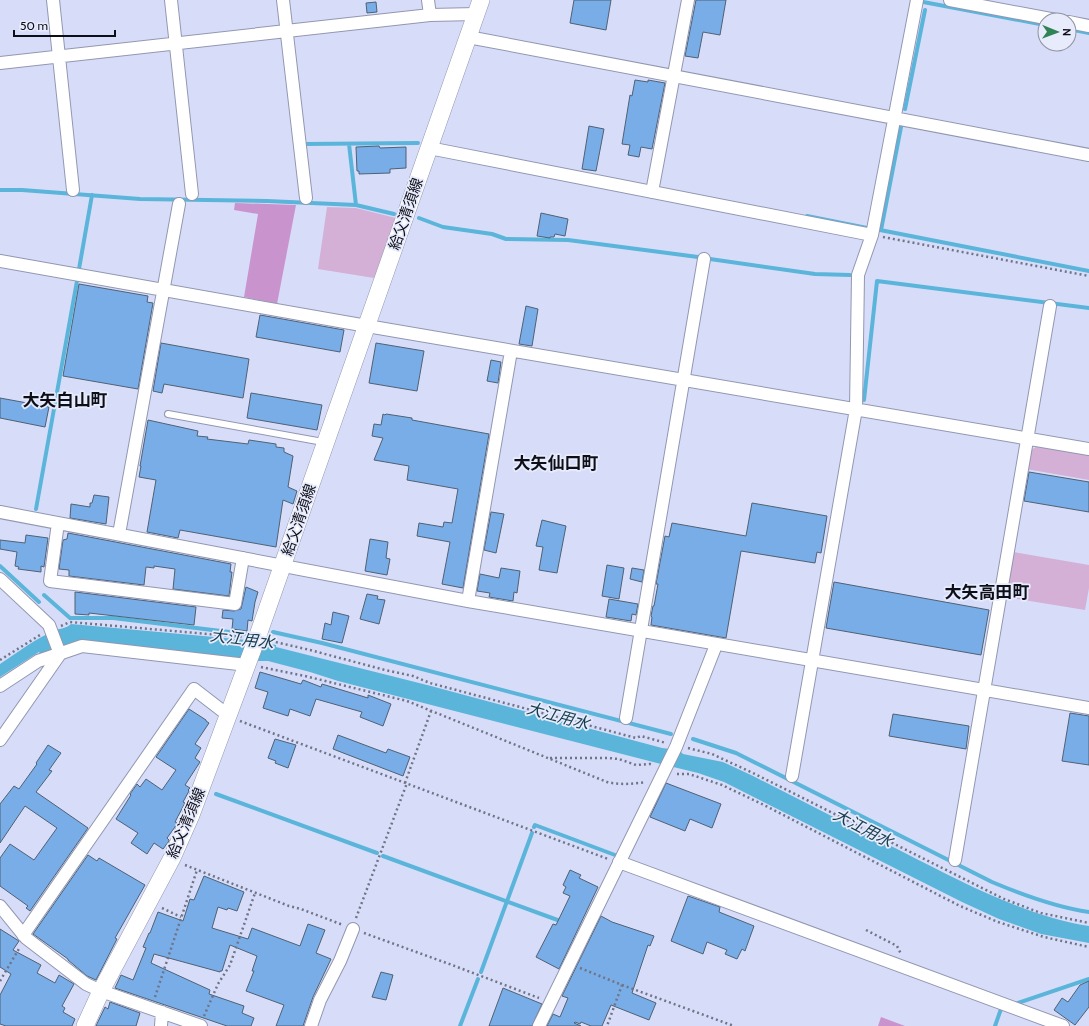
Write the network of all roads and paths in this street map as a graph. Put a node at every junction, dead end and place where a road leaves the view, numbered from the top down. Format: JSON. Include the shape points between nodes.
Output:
{"nodes":[{"id":1,"x":53,"y":0,"type":"edge"},
{"id":2,"x":171,"y":0,"type":"edge"},
{"id":3,"x":283,"y":0,"type":"edge"},
{"id":4,"x":428,"y":0,"type":"edge"},
{"id":5,"x":688,"y":0,"type":"edge"},
{"id":6,"x":950,"y":0,"type":"edge"},
{"id":7,"x":917,"y":2,"type":"edge"},
{"id":8,"x":478,"y":7,"type":"edge"},
{"id":9,"x":430,"y":15,"type":"junction"},
{"id":10,"x":1037,"y":16,"type":"edge"},
{"id":11,"x":1077,"y":24,"type":"edge"},
{"id":12,"x":1089,"y":26,"type":"edge"},
{"id":13,"x":287,"y":31,"type":"junction"},
{"id":14,"x":468,"y":37,"type":"junction"},
{"id":15,"x":176,"y":43,"type":"junction"},
{"id":16,"x":59,"y":56,"type":"junction"},
{"id":17,"x":0,"y":63,"type":"edge"},
{"id":18,"x":673,"y":76,"type":"junction"},
{"id":19,"x":895,"y":118,"type":"junction"},
{"id":20,"x":429,"y":148,"type":"junction"},
{"id":21,"x":1089,"y":155,"type":"edge"},
{"id":22,"x":73,"y":190,"type":"dead end"},
{"id":23,"x":652,"y":192,"type":"junction"},
{"id":24,"x":192,"y":194,"type":"dead end"},
{"id":25,"x":306,"y":198,"type":"dead end"},
{"id":26,"x":179,"y":204,"type":"dead end"},
{"id":27,"x":872,"y":235,"type":"junction"},
{"id":28,"x":704,"y":259,"type":"dead end"},
{"id":29,"x":0,"y":261,"type":"edge"},
{"id":30,"x":1089,"y":276,"type":"edge"},
{"id":31,"x":164,"y":290,"type":"junction"},
{"id":32,"x":1050,"y":306,"type":"dead end"},
{"id":33,"x":367,"y":326,"type":"junction"},
{"id":34,"x":511,"y":351,"type":"junction"},
{"id":35,"x":683,"y":380,"type":"junction"},
{"id":36,"x":856,"y":409,"type":"junction"},
{"id":37,"x":168,"y":414,"type":"dead end"},
{"id":38,"x":1027,"y":438,"type":"junction"},
{"id":39,"x":326,"y":443,"type":"junction"},
{"id":40,"x":1089,"y":449,"type":"edge"},
{"id":41,"x":0,"y":512,"type":"edge"},
{"id":42,"x":58,"y":523,"type":"junction"},
{"id":43,"x":119,"y":534,"type":"junction"},
{"id":44,"x":243,"y":558,"type":"junction"},
{"id":45,"x":282,"y":566,"type":"junction"},
{"id":46,"x":0,"y":579,"type":"edge"},
{"id":47,"x":468,"y":601,"type":"junction"},
{"id":48,"x":51,"y":629,"type":"junction"},
{"id":49,"x":640,"y":631,"type":"junction"},
{"id":50,"x":257,"y":638,"type":"junction"},
{"id":51,"x":716,"y":645,"type":"junction"},
{"id":52,"x":59,"y":653,"type":"junction"},
{"id":53,"x":0,"y":660,"type":"edge"},
{"id":54,"x":812,"y":661,"type":"junction"},
{"id":55,"x":247,"y":664,"type":"junction"},
{"id":56,"x":0,"y":686,"type":"edge"},
{"id":57,"x":984,"y":690,"type":"junction"},
{"id":58,"x":1089,"y":708,"type":"edge"},
{"id":59,"x":431,"y":711,"type":"junction"},
{"id":60,"x":229,"y":716,"type":"junction"},
{"id":61,"x":626,"y":718,"type":"dead end"},
{"id":62,"x":0,"y":740,"type":"edge"},
{"id":63,"x":676,"y":746,"type":"junction"},
{"id":64,"x":547,"y":758,"type":"junction"},
{"id":65,"x":664,"y":770,"type":"junction"},
{"id":66,"x":792,"y":776,"type":"dead end"},
{"id":67,"x":406,"y":783,"type":"junction"},
{"id":68,"x":955,"y":860,"type":"dead end"},
{"id":69,"x":618,"y":862,"type":"junction"},
{"id":70,"x":197,"y":870,"type":"dead end"},
{"id":71,"x":255,"y":893,"type":"dead end"},
{"id":72,"x":149,"y":902,"type":"junction"},
{"id":73,"x":0,"y":906,"type":"edge"},
{"id":74,"x":181,"y":917,"type":"junction"},
{"id":75,"x":1089,"y":923,"type":"edge"},
{"id":76,"x":354,"y":925,"type":"joint"},
{"id":77,"x":866,"y":930,"type":"dead end"},
{"id":78,"x":24,"y":936,"type":"junction"},
{"id":79,"x":1089,"y":947,"type":"edge"},
{"id":80,"x":569,"y":963,"type":"junction"},
{"id":81,"x":898,"y":966,"type":"junction"},
{"id":82,"x":0,"y":981,"type":"edge"},
{"id":83,"x":622,"y":985,"type":"junction"},
{"id":84,"x":101,"y":991,"type":"junction"},
{"id":85,"x":156,"y":1011,"type":"junction"},
{"id":86,"x":85,"y":1026,"type":"edge"},
{"id":87,"x":161,"y":1026,"type":"edge"},
{"id":88,"x":200,"y":1026,"type":"edge"},
{"id":89,"x":311,"y":1026,"type":"edge"},
{"id":90,"x":539,"y":1026,"type":"edge"},
{"id":91,"x":607,"y":1026,"type":"edge"},
{"id":92,"x":734,"y":1026,"type":"edge"},
{"id":93,"x":1063,"y":1026,"type":"edge"}],
"edges":[{"from":1,"to":16,"type":"street"},
{"from":2,"to":15,"type":"street"},
{"from":3,"to":13,"type":"street"},
{"from":4,"to":9,"type":"street"},
{"from":5,"to":18,"type":"street"},
{"from":6,"to":10,"type":"street"},
{"from":7,"to":19,"type":"street"},
{"from":8,"to":9,"type":"street"},
{"from":8,"to":14,"type":"main road","name":"給父清須線"},
{"from":9,"to":13,"type":"street"},
{"from":11,"to":12,"type":"street"},
{"from":13,"to":15,"type":"street"},
{"from":13,"to":25,"type":"street"},
{"from":14,"to":18,"type":"street"},
{"from":14,"to":20,"type":"main road","name":"給父清須線"},
{"from":15,"to":16,"type":"street"},
{"from":15,"to":24,"type":"street"},
{"from":16,"to":17,"type":"street"},
{"from":16,"to":22,"type":"street"},
{"from":18,"to":19,"type":"street"},
{"from":18,"to":23,"type":"street"},
{"from":19,"to":21,"type":"street"},
{"from":19,"to":27,"type":"street"},
{"from":20,"to":23,"type":"street"},
{"from":20,"to":33,"type":"main road","name":"給父清須線"},
{"from":23,"to":27,"type":"street"},
{"from":26,"to":31,"type":"street"},
{"from":27,"to":30,"type":"path"},
{"from":27,"to":36,"type":"street","via":[[858,275]]},
{"from":28,"to":35,"type":"street"},
{"from":29,"to":31,"type":"street"},
{"from":31,"to":33,"type":"street"},
{"from":31,"to":43,"type":"street"},
{"from":32,"to":38,"type":"street"},
{"from":33,"to":34,"type":"street"},
{"from":33,"to":39,"type":"main road","name":"給父清須線"},
{"from":34,"to":35,"type":"street"},
{"from":34,"to":47,"type":"street"},
{"from":35,"to":36,"type":"street"},
{"from":35,"to":49,"type":"street"},
{"from":36,"to":38,"type":"street"},
{"from":36,"to":54,"type":"street"},
{"from":37,"to":39,"type":"lane"},
{"from":38,"to":40,"type":"street"},
{"from":38,"to":57,"type":"street"},
{"from":39,"to":45,"type":"main road","name":"給父清須線"},
{"from":41,"to":42,"type":"street"},
{"from":42,"to":43,"type":"street"},
{"from":42,"to":44,"type":"street","via":[[50,581],[235,604]]},
{"from":43,"to":44,"type":"street"},
{"from":44,"to":45,"type":"street"},
{"from":45,"to":47,"type":"street"},
{"from":45,"to":50,"type":"main road","name":"給父清須線"},
{"from":46,"to":48,"type":"street"},
{"from":47,"to":49,"type":"street"},
{"from":48,"to":50,"type":"path","via":[[70,622]]},
{"from":48,"to":52,"type":"street"},
{"from":48,"to":53,"type":"path"},
{"from":49,"to":51,"type":"street"},
{"from":49,"to":61,"type":"street"},
{"from":50,"to":55,"type":"main road","name":"給父清須線"},
{"from":50,"to":63,"type":"path","via":[[413,676],[437,685],[636,738],[641,736]]},
{"from":51,"to":54,"type":"street"},
{"from":51,"to":63,"type":"street"},
{"from":52,"to":55,"type":"street","via":[[82,646]]},
{"from":52,"to":56,"type":"street","via":[[38,661]]},
{"from":52,"to":62,"type":"street"},
{"from":54,"to":57,"type":"street"},
{"from":54,"to":66,"type":"street"},
{"from":55,"to":59,"type":"path","via":[[407,701]]},
{"from":55,"to":60,"type":"main road","name":"給父清須線"},
{"from":57,"to":58,"type":"street"},
{"from":57,"to":68,"type":"street"},
{"from":59,"to":64,"type":"path"},
{"from":59,"to":67,"type":"path"},
{"from":60,"to":67,"type":"path"},
{"from":60,"to":72,"type":"main road","name":"給父清須線","via":[[188,822]]},
{"from":60,"to":78,"type":"street","via":[[194,689]]},
{"from":63,"to":65,"type":"street"},
{"from":63,"to":75,"type":"path","via":[[712,754],[753,773],[1004,899],[1041,913]]},
{"from":64,"to":65,"type":"path","via":[[619,759],[636,765],[650,764]]},
{"from":64,"to":65,"type":"path","via":[[617,784],[647,782]]},
{"from":65,"to":69,"type":"street"},
{"from":65,"to":79,"type":"path","via":[[689,774],[722,785],[960,906],[998,922],[1044,937]]},
{"from":67,"to":69,"type":"path"},
{"from":67,"to":76,"type":"path"},
{"from":69,"to":80,"type":"street"},
{"from":69,"to":81,"type":"street"},
{"from":70,"to":74,"type":"path"},
{"from":71,"to":88,"type":"path","via":[[230,965],[218,984]]},
{"from":72,"to":74,"type":"path"},
{"from":72,"to":84,"type":"main road","name":"給父清須線"},
{"from":73,"to":78,"type":"street"},
{"from":74,"to":85,"type":"path"},
{"from":76,"to":89,"type":"street"},
{"from":77,"to":81,"type":"path","via":[[897,946],[901,953]]},
{"from":78,"to":82,"type":"path"},
{"from":78,"to":84,"type":"street","via":[[86,984]]},
{"from":80,"to":83,"type":"path"},
{"from":80,"to":90,"type":"street"},
{"from":81,"to":93,"type":"street"},
{"from":83,"to":91,"type":"path"},
{"from":83,"to":92,"type":"path"},
{"from":84,"to":85,"type":"street"},
{"from":84,"to":86,"type":"main road","name":"給父清須線"},
{"from":85,"to":87,"type":"street"},
{"from":85,"to":88,"type":"street"}]}
